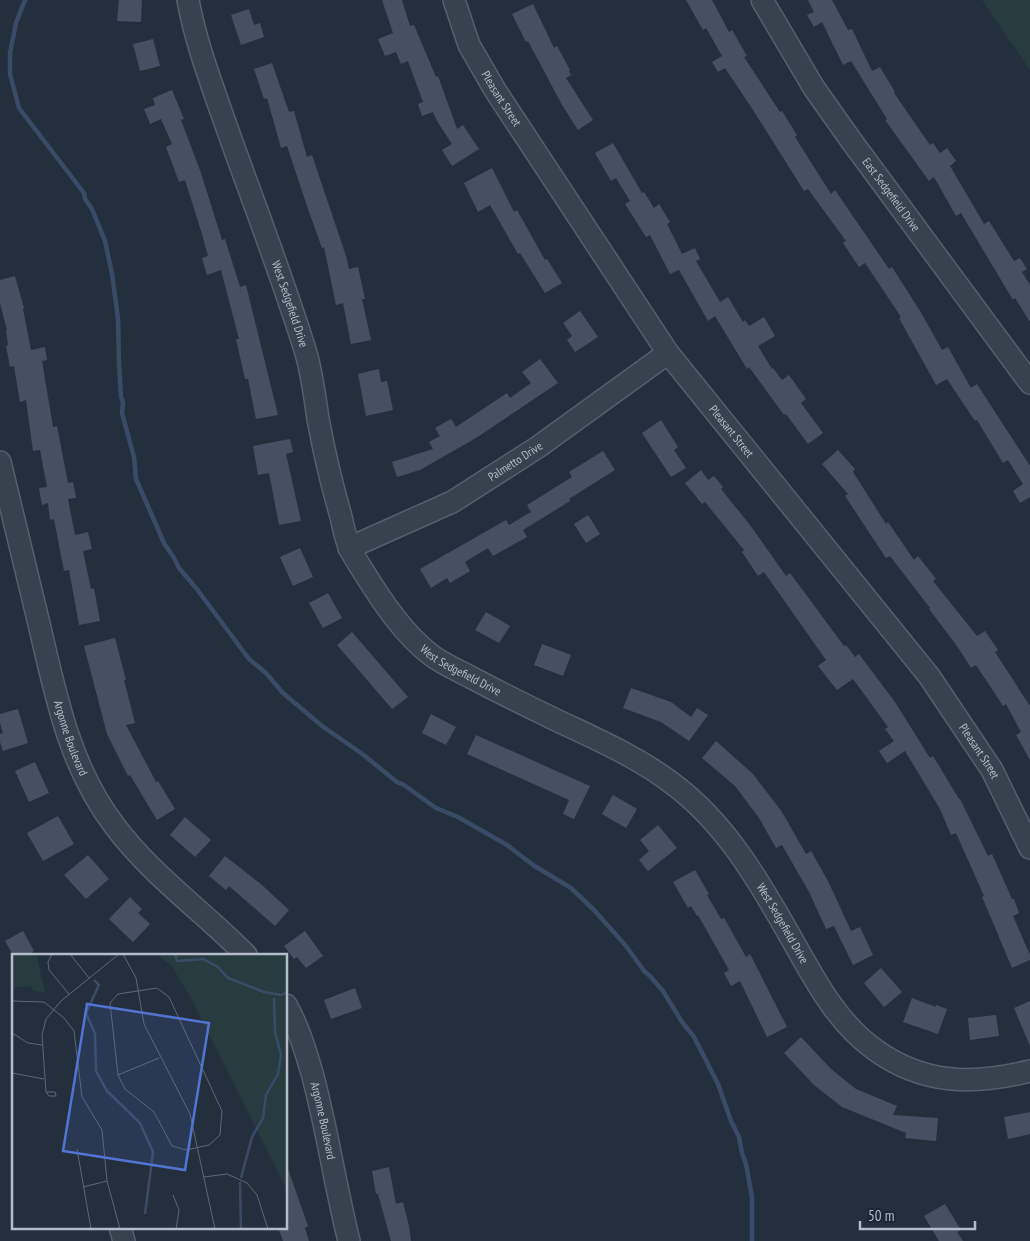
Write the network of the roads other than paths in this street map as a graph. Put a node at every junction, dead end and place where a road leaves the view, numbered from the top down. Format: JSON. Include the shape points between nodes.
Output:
{"nodes":[{"id":1,"x":188,"y":0,"type":"edge"},
{"id":2,"x":454,"y":0,"type":"edge"},
{"id":3,"x":762,"y":0,"type":"edge"},
{"id":4,"x":668,"y":353,"type":"junction"},
{"id":5,"x":1030,"y":383,"type":"edge"},
{"id":6,"x":0,"y":462,"type":"edge"},
{"id":7,"x":350,"y":548,"type":"junction"},
{"id":8,"x":1030,"y":848,"type":"edge"},
{"id":9,"x":245,"y":954,"type":"edge"},
{"id":10,"x":288,"y":1008,"type":"edge"},
{"id":11,"x":1030,"y":1071,"type":"edge"},
{"id":12,"x":120,"y":1228,"type":"edge"},
{"id":13,"x":124,"y":1241,"type":"edge"},
{"id":14,"x":349,"y":1241,"type":"edge"}],
"edges":[{"from":1,"to":7,"type":"street","name":"West Sedgefield Drive","via":[[209,75],[308,359],[327,468]]},
{"from":2,"to":4,"type":"street","name":"Pleasant Street","via":[[469,44],[495,90]]},
{"from":3,"to":5,"type":"street","name":"East Sedgefield Drive","via":[[814,88]]},
{"from":4,"to":7,"type":"street","name":"Palmetto Drive","via":[[538,447],[452,502]]},
{"from":4,"to":8,"type":"street","name":"Pleasant Street","via":[[929,676],[992,770]]},
{"from":6,"to":9,"type":"street","name":"Argonne Boulevard","via":[[54,685],[82,772],[114,826],[137,852]]},
{"from":7,"to":11,"type":"street","name":"West Sedgefield Drive","via":[[384,604],[432,655],[525,706],[614,747],[674,784],[700,807],[740,855],[839,1016],[875,1050],[918,1072],[950,1079],[980,1080]]},
{"from":10,"to":14,"type":"street","name":"Argonne Boulevard","via":[[302,1039],[320,1101]]},
{"from":12,"to":13,"type":"street"}]}
